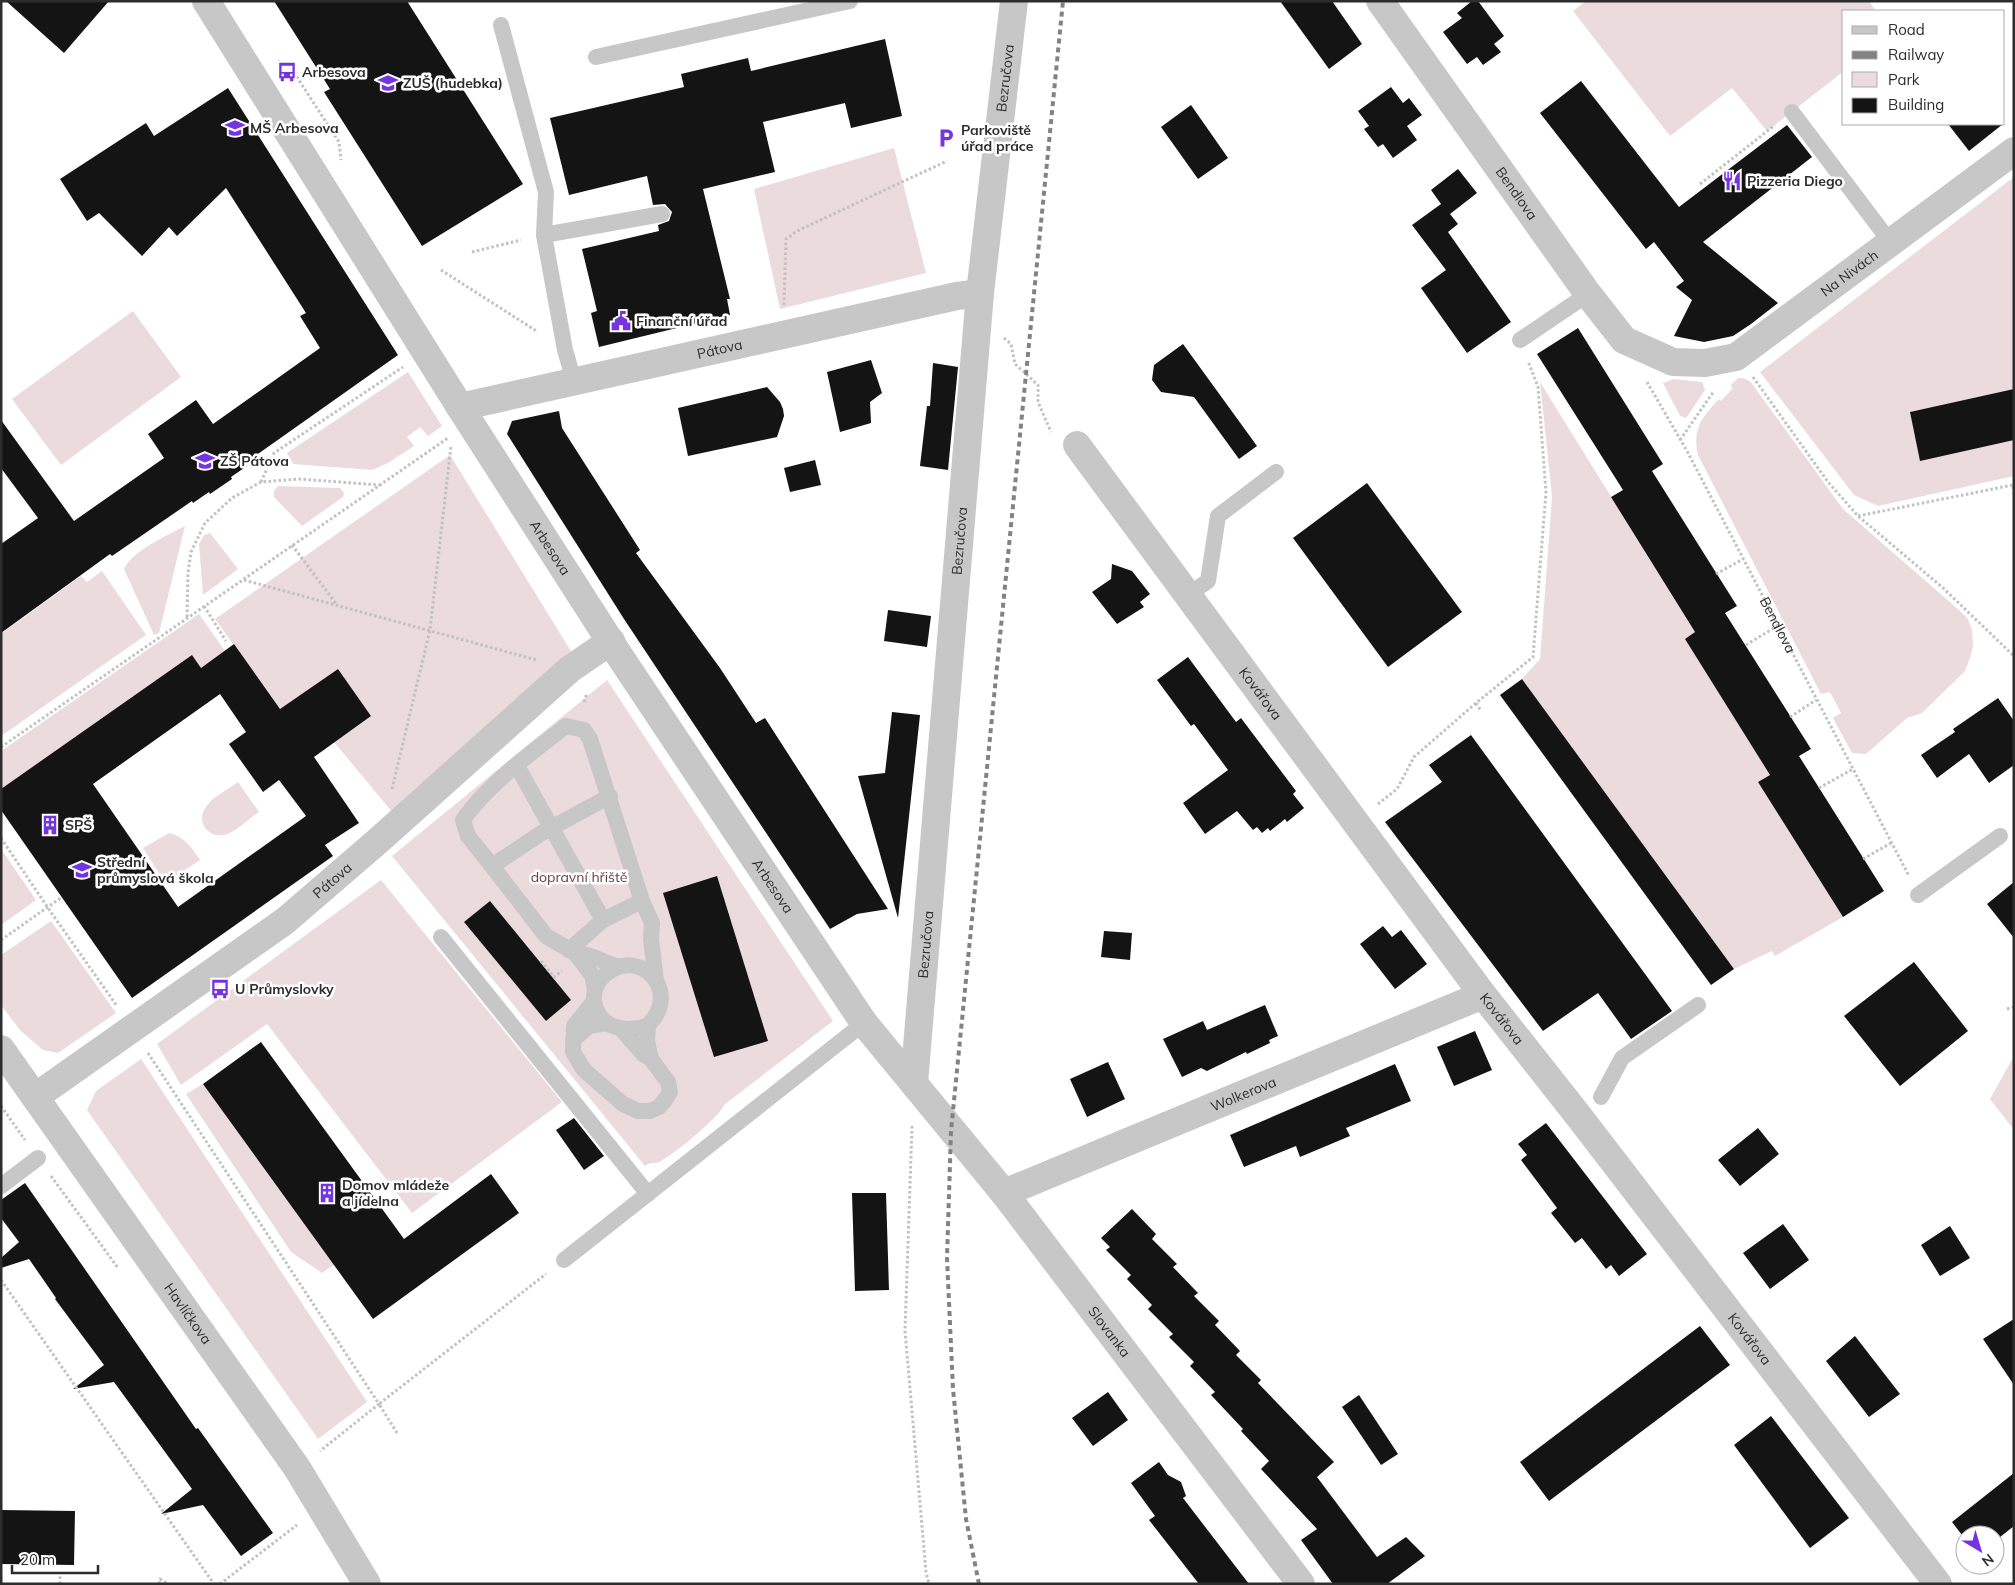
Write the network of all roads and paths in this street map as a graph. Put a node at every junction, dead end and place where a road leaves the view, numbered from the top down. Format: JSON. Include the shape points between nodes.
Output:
{"nodes":[{"id":1,"x":206,"y":1,"type":"edge"},
{"id":2,"x":850,"y":1,"type":"edge"},
{"id":3,"x":1014,"y":1,"type":"edge"},
{"id":4,"x":1380,"y":1,"type":"edge"},
{"id":5,"x":501,"y":25,"type":"dead end"},
{"id":6,"x":596,"y":57,"type":"dead end"},
{"id":7,"x":1792,"y":112,"type":"joint"},
{"id":8,"x":2014,"y":151,"type":"edge"},
{"id":9,"x":947,"y":161,"type":"dead end"},
{"id":10,"x":1700,"y":184,"type":"dead end"},
{"id":11,"x":662,"y":214,"type":"dead end"},
{"id":12,"x":544,"y":235,"type":"junction"},
{"id":13,"x":1891,"y":244,"type":"junction"},
{"id":14,"x":472,"y":252,"type":"dead end"},
{"id":15,"x":441,"y":270,"type":"dead end"},
{"id":16,"x":1588,"y":294,"type":"junction"},
{"id":17,"x":979,"y":305,"type":"junction"},
{"id":18,"x":784,"y":308,"type":"dead end"},
{"id":19,"x":1520,"y":340,"type":"joint"},
{"id":20,"x":565,"y":350,"type":"junction"},
{"id":21,"x":1673,"y":362,"type":"joint"},
{"id":22,"x":408,"y":364,"type":"dead end"},
{"id":23,"x":1748,"y":371,"type":"dead end"},
{"id":24,"x":1642,"y":374,"type":"dead end"},
{"id":25,"x":574,"y":381,"type":"junction"},
{"id":26,"x":1718,"y":384,"type":"dead end"},
{"id":27,"x":460,"y":407,"type":"junction"},
{"id":28,"x":1680,"y":440,"type":"junction"},
{"id":29,"x":1077,"y":445,"type":"joint"},
{"id":30,"x":1276,"y":472,"type":"dead end"},
{"id":31,"x":261,"y":482,"type":"junction"},
{"id":32,"x":380,"y":485,"type":"junction"},
{"id":33,"x":2014,"y":495,"type":"edge"},
{"id":34,"x":1858,"y":516,"type":"junction"},
{"id":35,"x":292,"y":545,"type":"junction"},
{"id":36,"x":1743,"y":559,"type":"junction"},
{"id":37,"x":1716,"y":574,"type":"dead end"},
{"id":38,"x":243,"y":580,"type":"junction"},
{"id":39,"x":1188,"y":596,"type":"junction"},
{"id":40,"x":337,"y":605,"type":"junction"},
{"id":41,"x":204,"y":606,"type":"junction"},
{"id":42,"x":187,"y":618,"type":"junction"},
{"id":43,"x":1777,"y":626,"type":"junction"},
{"id":44,"x":430,"y":630,"type":"junction"},
{"id":45,"x":226,"y":641,"type":"dead end"},
{"id":46,"x":611,"y":641,"type":"junction"},
{"id":47,"x":1746,"y":645,"type":"dead end"},
{"id":48,"x":2014,"y":656,"type":"edge"},
{"id":49,"x":570,"y":669,"type":"junction"},
{"id":50,"x":1816,"y":700,"type":"junction"},
{"id":51,"x":1476,"y":703,"type":"junction"},
{"id":52,"x":1481,"y":712,"type":"dead end"},
{"id":53,"x":1790,"y":716,"type":"dead end"},
{"id":54,"x":1,"y":747,"type":"edge"},
{"id":55,"x":517,"y":766,"type":"junction"},
{"id":56,"x":1852,"y":769,"type":"junction"},
{"id":57,"x":1819,"y":788,"type":"dead end"},
{"id":58,"x":391,"y":793,"type":"dead end"},
{"id":59,"x":610,"y":796,"type":"junction"},
{"id":60,"x":1354,"y":822,"type":"junction"},
{"id":61,"x":552,"y":827,"type":"junction"},
{"id":62,"x":2000,"y":836,"type":"dead end"},
{"id":63,"x":1,"y":838,"type":"edge"},
{"id":64,"x":1892,"y":844,"type":"junction"},
{"id":65,"x":1863,"y":859,"type":"dead end"},
{"id":66,"x":492,"y":866,"type":"junction"},
{"id":67,"x":1918,"y":895,"type":"joint"},
{"id":68,"x":62,"y":897,"type":"dead end"},
{"id":69,"x":642,"y":901,"type":"junction"},
{"id":70,"x":48,"y":908,"type":"junction"},
{"id":71,"x":603,"y":920,"type":"junction"},
{"id":72,"x":441,"y":937,"type":"dead end"},
{"id":73,"x":651,"y":939,"type":"junction"},
{"id":74,"x":1,"y":940,"type":"edge"},
{"id":75,"x":572,"y":951,"type":"junction"},
{"id":76,"x":624,"y":966,"type":"junction"},
{"id":77,"x":656,"y":981,"type":"junction"},
{"id":78,"x":595,"y":995,"type":"junction"},
{"id":79,"x":1483,"y":995,"type":"junction"},
{"id":80,"x":1698,"y":1005,"type":"dead end"},
{"id":81,"x":2014,"y":1007,"type":"edge"},
{"id":82,"x":119,"y":1008,"type":"dead end"},
{"id":83,"x":2008,"y":1009,"type":"dead end"},
{"id":84,"x":607,"y":1023,"type":"junction"},
{"id":85,"x":864,"y":1023,"type":"junction"},
{"id":86,"x":648,"y":1025,"type":"junction"},
{"id":87,"x":622,"y":1030,"type":"junction"},
{"id":88,"x":573,"y":1040,"type":"junction"},
{"id":89,"x":143,"y":1046,"type":"dead end"},
{"id":90,"x":1,"y":1049,"type":"edge"},
{"id":91,"x":651,"y":1059,"type":"junction"},
{"id":92,"x":914,"y":1083,"type":"junction"},
{"id":93,"x":35,"y":1097,"type":"junction"},
{"id":94,"x":1601,"y":1097,"type":"dead end"},
{"id":95,"x":1,"y":1106,"type":"edge"},
{"id":96,"x":38,"y":1158,"type":"joint"},
{"id":97,"x":1,"y":1186,"type":"edge"},
{"id":98,"x":1004,"y":1193,"type":"junction"},
{"id":99,"x":648,"y":1194,"type":"junction"},
{"id":100,"x":564,"y":1260,"type":"joint"},
{"id":101,"x":1,"y":1280,"type":"edge"},
{"id":102,"x":379,"y":1404,"type":"junction"},
{"id":103,"x":397,"y":1433,"type":"dead end"},
{"id":104,"x":298,"y":1468,"type":"junction"},
{"id":105,"x":302,"y":1522,"type":"dead end"},
{"id":106,"x":60,"y":1575,"type":"dead end"},
{"id":107,"x":60,"y":1584,"type":"edge"},
{"id":108,"x":159,"y":1584,"type":"edge"},
{"id":109,"x":168,"y":1584,"type":"edge"},
{"id":110,"x":214,"y":1584,"type":"edge"},
{"id":111,"x":220,"y":1584,"type":"edge"},
{"id":112,"x":368,"y":1584,"type":"edge"},
{"id":113,"x":928,"y":1584,"type":"edge"},
{"id":114,"x":1301,"y":1584,"type":"edge"},
{"id":115,"x":1938,"y":1584,"type":"edge"}],
"edges":[{"from":1,"to":27,"type":"street","name":"Arbesova"},
{"from":2,"to":6,"type":"lane"},
{"from":3,"to":17,"type":"street","name":"Bezručova"},
{"from":4,"to":16,"type":"street","name":"Bendlova"},
{"from":5,"to":12,"type":"lane","via":[[546,192]]},
{"from":7,"to":10,"type":"path"},
{"from":7,"to":13,"type":"lane"},
{"from":8,"to":13,"type":"street","name":"Na Nivách"},
{"from":9,"to":18,"type":"path","via":[[797,231],[786,240]]},
{"from":11,"to":12,"type":"lane"},
{"from":12,"to":14,"type":"path"},
{"from":12,"to":20,"type":"lane"},
{"from":13,"to":21,"type":"street","name":"Na Nivách","via":[[1736,357],[1705,363]]},
{"from":15,"to":20,"type":"path"},
{"from":16,"to":19,"type":"lane"},
{"from":16,"to":21,"type":"street","name":"Bendlova","via":[[1624,340]]},
{"from":17,"to":25,"type":"street","name":"Pátova","via":[[957,296]]},
{"from":17,"to":29,"type":"path","via":[[1011,344],[1014,364],[1038,385],[1038,402],[1052,433]]},
{"from":17,"to":92,"type":"street","name":"Bezručova"},
{"from":19,"to":51,"type":"path","via":[[1538,387],[1546,492],[1533,656]]},
{"from":20,"to":25,"type":"lane"},
{"from":22,"to":31,"type":"path","via":[[274,453]]},
{"from":23,"to":34,"type":"path","via":[[1828,482]]},
{"from":24,"to":28,"type":"path","name":"Bendlova"},
{"from":25,"to":27,"type":"street","name":"Pátova"},
{"from":26,"to":28,"type":"path"},
{"from":27,"to":46,"type":"street","name":"Arbesova"},
{"from":28,"to":36,"type":"path","name":"Bendlova"},
{"from":29,"to":39,"type":"street","name":"Kovářova"},
{"from":30,"to":39,"type":"lane","via":[[1218,516],[1208,581]]},
{"from":31,"to":32,"type":"path","via":[[300,479]]},
{"from":31,"to":42,"type":"path","via":[[232,498],[205,524],[191,552]]},
{"from":32,"to":35,"type":"path"},
{"from":32,"to":44,"type":"path","via":[[452,434]]},
{"from":33,"to":34,"type":"path","via":[[2012,485]]},
{"from":34,"to":48,"type":"path","via":[[1942,587]]},
{"from":35,"to":38,"type":"path"},
{"from":35,"to":40,"type":"path"},
{"from":36,"to":37,"type":"path"},
{"from":36,"to":43,"type":"path","name":"Bendlova"},
{"from":38,"to":40,"type":"path"},
{"from":38,"to":41,"type":"path"},
{"from":39,"to":60,"type":"street","name":"Kovářova"},
{"from":40,"to":44,"type":"path"},
{"from":41,"to":42,"type":"path"},
{"from":41,"to":45,"type":"path"},
{"from":42,"to":54,"type":"path"},
{"from":43,"to":47,"type":"path"},
{"from":43,"to":50,"type":"path","name":"Bendlova"},
{"from":44,"to":49,"type":"path"},
{"from":44,"to":58,"type":"path"},
{"from":46,"to":49,"type":"street","name":"Pátova"},
{"from":46,"to":85,"type":"street","name":"Arbesova"},
{"from":49,"to":93,"type":"street","name":"Pátova","via":[[285,921]]},
{"from":50,"to":53,"type":"path"},
{"from":50,"to":56,"type":"path","name":"Bendlova"},
{"from":51,"to":52,"type":"path"},
{"from":51,"to":60,"type":"path","via":[[1414,757],[1397,789]]},
{"from":55,"to":59,"type":"lane","via":[[566,726],[584,730],[590,738]]},
{"from":55,"to":61,"type":"lane"},
{"from":55,"to":66,"type":"lane","via":[[472,806],[463,820],[468,836]]},
{"from":56,"to":57,"type":"path"},
{"from":56,"to":64,"type":"path","name":"Bendlova"},
{"from":59,"to":61,"type":"lane"},
{"from":59,"to":69,"type":"lane"},
{"from":60,"to":79,"type":"street","name":"Kovářova"},
{"from":61,"to":66,"type":"lane"},
{"from":61,"to":71,"type":"lane"},
{"from":62,"to":67,"type":"lane"},
{"from":63,"to":70,"type":"path"},
{"from":64,"to":65,"type":"path"},
{"from":64,"to":67,"type":"path","name":"Bendlova"},
{"from":66,"to":75,"type":"lane","via":[[546,936]]},
{"from":68,"to":70,"type":"path"},
{"from":69,"to":71,"type":"lane"},
{"from":69,"to":73,"type":"lane","via":[[652,923]]},
{"from":70,"to":74,"type":"path"},
{"from":70,"to":82,"type":"path"},
{"from":71,"to":75,"type":"lane"},
{"from":72,"to":99,"type":"lane"},
{"from":73,"to":76,"type":"lane"},
{"from":73,"to":77,"type":"lane"},
{"from":75,"to":76,"type":"lane","via":[[585,953],[604,963]]},
{"from":75,"to":78,"type":"lane","via":[[592,975]]},
{"from":76,"to":77,"type":"lane","via":[[641,968]]},
{"from":76,"to":78,"type":"lane","via":[[602,977]]},
{"from":77,"to":86,"type":"lane","via":[[662,1000],[655,1018]]},
{"from":78,"to":84,"type":"lane","via":[[596,1010]]},
{"from":78,"to":88,"type":"lane","via":[[574,1026]]},
{"from":79,"to":98,"type":"street","name":"Wolkerova"},
{"from":79,"to":115,"type":"street","name":"Kovářova"},
{"from":80,"to":94,"type":"lane","via":[[1622,1058]]},
{"from":81,"to":83,"type":"path"},
{"from":84,"to":87,"type":"lane"},
{"from":84,"to":88,"type":"lane","via":[[589,1026]]},
{"from":85,"to":92,"type":"street","name":"Arbesova"},
{"from":85,"to":99,"type":"lane"},
{"from":86,"to":87,"type":"lane"},
{"from":86,"to":91,"type":"lane"},
{"from":87,"to":91,"type":"lane"},
{"from":88,"to":91,"type":"lane","via":[[573,1052],[584,1070],[602,1088],[638,1112],[659,1107],[670,1092],[668,1082]]},
{"from":89,"to":102,"type":"path"},
{"from":90,"to":93,"type":"street","name":"Havlíčkova"},
{"from":92,"to":98,"type":"street","name":"Slovanka"},
{"from":92,"to":113,"type":"path","via":[[905,1331]]},
{"from":93,"to":104,"type":"street","name":"Havlíčkova"},
{"from":95,"to":96,"type":"path"},
{"from":96,"to":97,"type":"lane"},
{"from":98,"to":114,"type":"street","name":"Slovanka"},
{"from":99,"to":100,"type":"lane"},
{"from":100,"to":102,"type":"path"},
{"from":101,"to":110,"type":"path"},
{"from":102,"to":103,"type":"path"},
{"from":102,"to":104,"type":"path"},
{"from":104,"to":112,"type":"street","name":"Havlíčkova"},
{"from":105,"to":111,"type":"path"},
{"from":106,"to":107,"type":"path"},
{"from":108,"to":109,"type":"path","via":[[160,1579]]}]}
